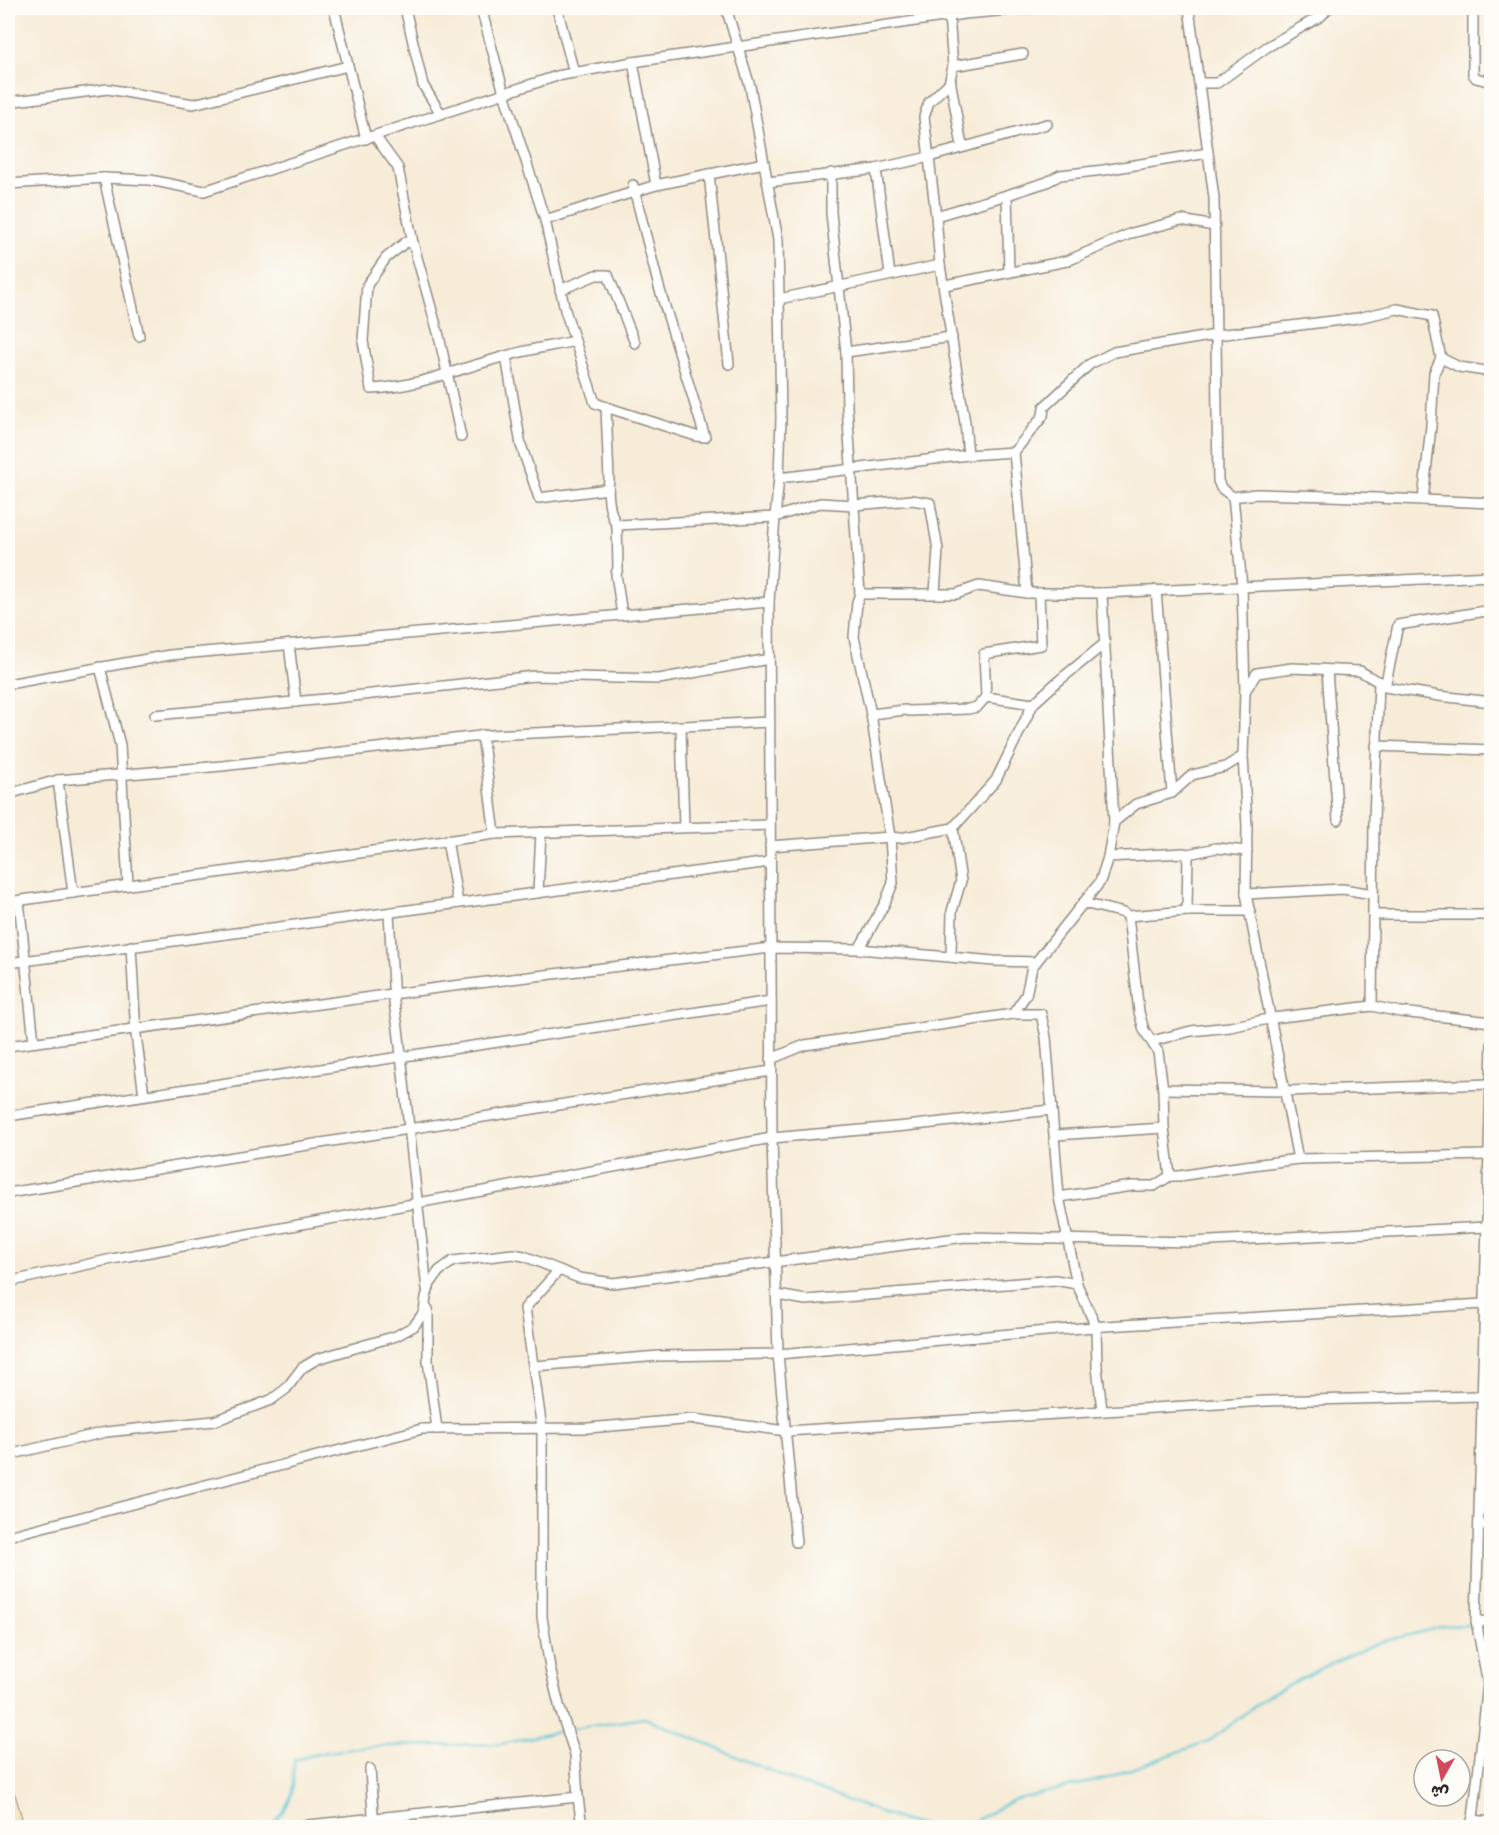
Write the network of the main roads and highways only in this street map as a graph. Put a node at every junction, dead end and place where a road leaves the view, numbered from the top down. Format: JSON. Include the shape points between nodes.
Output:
{"nodes":[{"id":1,"x":8,"y":1797,"type":"edge"},
{"id":2,"x":17,"y":1827,"type":"edge"}],
"edges":[{"from":1,"to":2,"type":"main road"}]}
